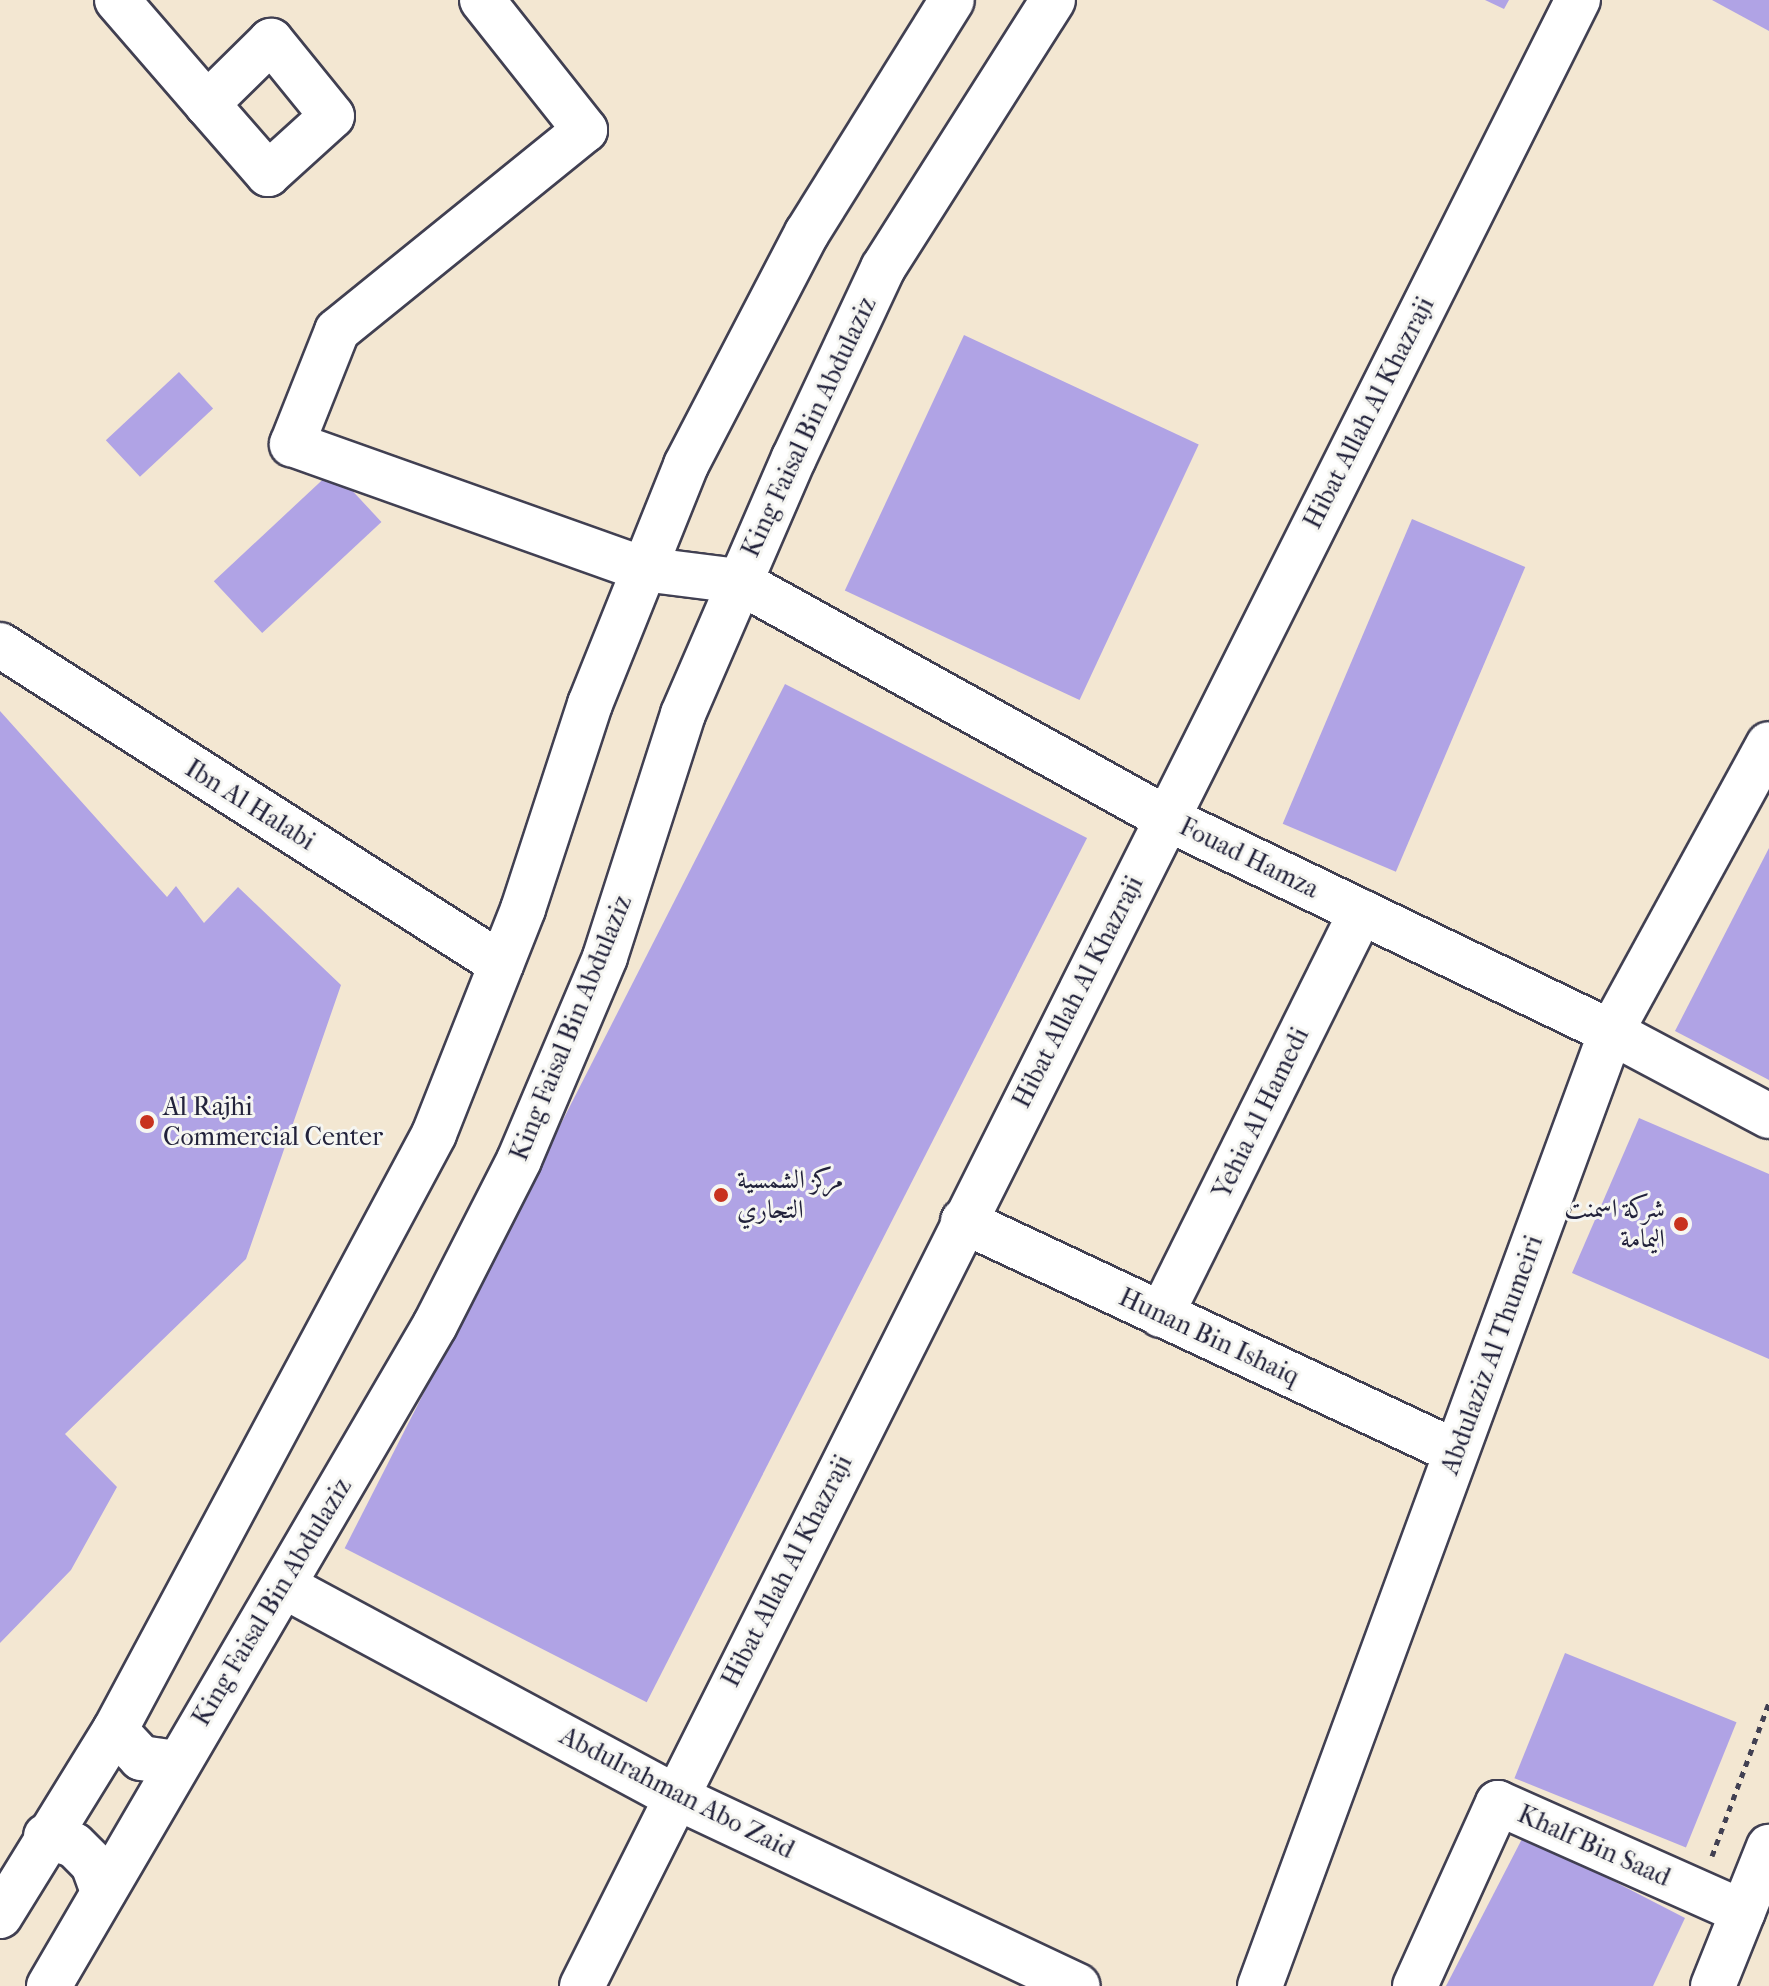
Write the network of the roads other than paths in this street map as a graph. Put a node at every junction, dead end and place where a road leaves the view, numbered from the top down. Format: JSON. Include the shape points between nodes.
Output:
{"nodes":[{"id":1,"x":117,"y":0,"type":"edge"},
{"id":2,"x":482,"y":0,"type":"edge"},
{"id":3,"x":952,"y":0,"type":"edge"},
{"id":4,"x":1053,"y":0,"type":"edge"},
{"id":5,"x":1578,"y":0,"type":"edge"},
{"id":6,"x":207,"y":104,"type":"dead end"},
{"id":7,"x":643,"y":569,"type":"junction"},
{"id":8,"x":738,"y":581,"type":"junction"},
{"id":9,"x":2,"y":651,"type":"edge"},
{"id":10,"x":1769,"y":744,"type":"edge"},
{"id":11,"x":1166,"y":818,"type":"junction"},
{"id":12,"x":1361,"y":912,"type":"junction"},
{"id":13,"x":501,"y":964,"type":"junction"},
{"id":14,"x":1611,"y":1032,"type":"junction"},
{"id":15,"x":1769,"y":1116,"type":"edge"},
{"id":16,"x":963,"y":1221,"type":"junction"},
{"id":17,"x":1161,"y":1315,"type":"junction"},
{"id":18,"x":1456,"y":1452,"type":"junction"},
{"id":19,"x":284,"y":1586,"type":"junction"},
{"id":20,"x":115,"y":1730,"type":"junction"},
{"id":21,"x":177,"y":1763,"type":"junction"},
{"id":22,"x":674,"y":1796,"type":"junction"},
{"id":23,"x":46,"y":1836,"type":"junction"},
{"id":24,"x":1769,"y":1847,"type":"edge"},
{"id":25,"x":103,"y":1892,"type":"junction"},
{"id":26,"x":1743,"y":1912,"type":"junction"},
{"id":27,"x":0,"y":1916,"type":"edge"},
{"id":28,"x":49,"y":1986,"type":"edge"},
{"id":29,"x":582,"y":1986,"type":"edge"},
{"id":30,"x":1078,"y":1986,"type":"edge"},
{"id":31,"x":1260,"y":1986,"type":"edge"},
{"id":32,"x":1415,"y":1986,"type":"edge"},
{"id":33,"x":1713,"y":1986,"type":"edge"}],
"edges":[{"from":1,"to":6,"type":"street"},
{"from":2,"to":7,"type":"street","via":[[585,130],[337,331],[292,444]]},
{"from":3,"to":7,"type":"street","via":[[807,233],[686,465]]},
{"from":4,"to":8,"type":"street","name":"King Faisal Bin Abdulaziz","via":[[883,268]]},
{"from":5,"to":11,"type":"street","name":"Hibat Allah Al Khazraji"},
{"from":7,"to":8,"type":"street"},
{"from":7,"to":13,"type":"street","via":[[590,704]]},
{"from":8,"to":11,"type":"street","name":"Fouad Hamza"},
{"from":8,"to":19,"type":"street","name":"King Faisal Bin Abdulaziz","via":[[683,714],[605,957],[519,1160],[435,1325]]},
{"from":9,"to":13,"type":"street","name":"Ibn Al Halabi"},
{"from":10,"to":14,"type":"street","name":"Abdulaziz Al Thumeiri"},
{"from":11,"to":12,"type":"street","name":"Fouad Hamza"},
{"from":11,"to":16,"type":"street","name":"Hibat Allah Al Khazraji"},
{"from":12,"to":14,"type":"street","name":"Fouad Hamza"},
{"from":12,"to":17,"type":"street","name":"Yehia Al Hamedi"},
{"from":13,"to":20,"type":"street","via":[[434,1134]]},
{"from":14,"to":15,"type":"street","name":"Fouad Hamza"},
{"from":14,"to":18,"type":"street","name":"Abdulaziz Al Thumeiri"},
{"from":16,"to":17,"type":"street","name":"Hunan Bin Ishaiq"},
{"from":16,"to":22,"type":"street","name":"Hibat Allah Al Khazraji"},
{"from":17,"to":18,"type":"street","name":"Hunan Bin Ishaiq"},
{"from":18,"to":31,"type":"street","name":"Abdulaziz Al Thumeiri"},
{"from":19,"to":21,"type":"street","name":"King Faisal Bin Abdulaziz"},
{"from":19,"to":22,"type":"street","name":"Abdulrahman Abo Zaid"},
{"from":20,"to":21,"type":"street","via":[[141,1758]]},
{"from":20,"to":23,"type":"street"},
{"from":21,"to":25,"type":"street","name":"King Faisal Bin Abdulaziz"},
{"from":22,"to":29,"type":"street","name":"Hibat Allah Al Khazraji"},
{"from":22,"to":30,"type":"street","name":"Abdulrahman Abo Zaid"},
{"from":23,"to":25,"type":"street","via":[[74,1845],[93,1864]]},
{"from":23,"to":27,"type":"street"},
{"from":24,"to":26,"type":"street"},
{"from":25,"to":28,"type":"street","name":"King Faisal Bin Abdulaziz"},
{"from":26,"to":32,"type":"street","name":"Khalf Bin Saad","via":[[1498,1803]]},
{"from":26,"to":33,"type":"street"}]}
